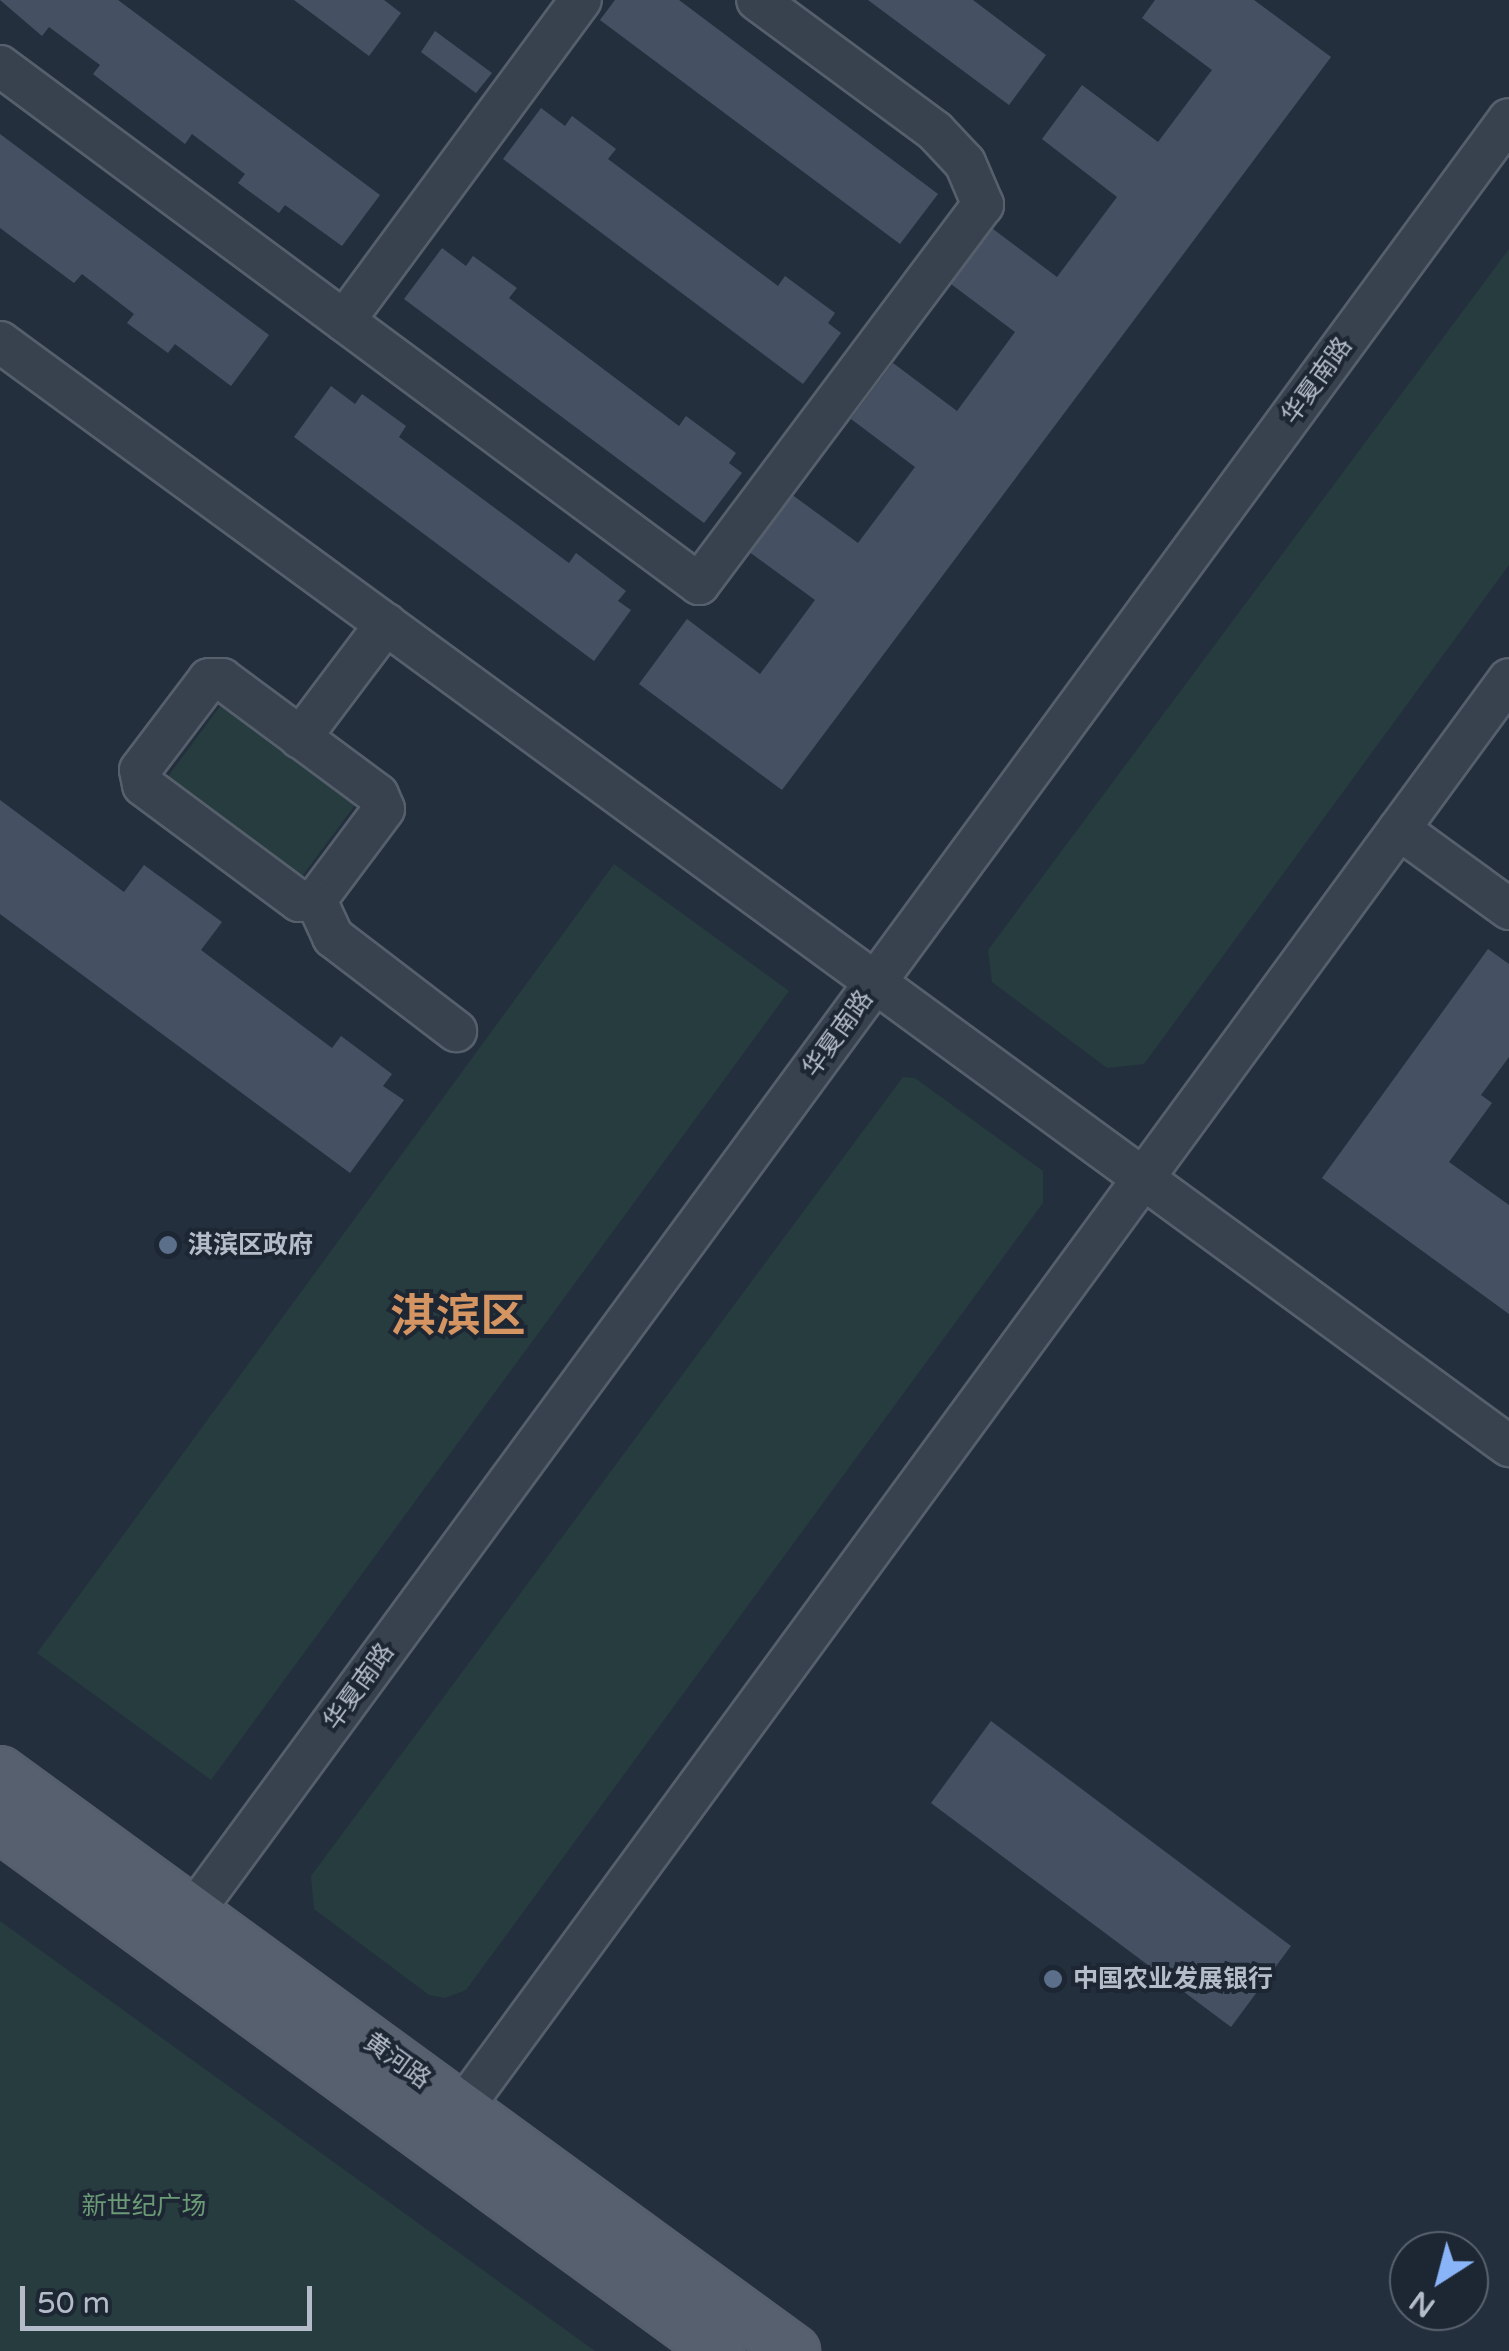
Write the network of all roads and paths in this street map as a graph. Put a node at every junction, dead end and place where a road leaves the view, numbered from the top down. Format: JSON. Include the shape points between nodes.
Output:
{"nodes":[{"id":1,"x":581,"y":0,"type":"edge"},
{"id":2,"x":757,"y":0,"type":"edge"},
{"id":3,"x":0,"y":66,"type":"edge"},
{"id":4,"x":1509,"y":119,"type":"edge"},
{"id":5,"x":344,"y":321,"type":"junction"},
{"id":6,"x":0,"y":342,"type":"edge"},
{"id":7,"x":386,"y":624,"type":"junction"},
{"id":8,"x":1509,"y":679,"type":"edge"},
{"id":9,"x":300,"y":738,"type":"junction"},
{"id":10,"x":1400,"y":829,"type":"junction"},
{"id":11,"x":316,"y":900,"type":"junction"},
{"id":12,"x":1509,"y":908,"type":"edge"},
{"id":13,"x":876,"y":982,"type":"junction"},
{"id":14,"x":456,"y":1031,"type":"dead end"},
{"id":15,"x":1143,"y":1178,"type":"junction"},
{"id":16,"x":1509,"y":1446,"type":"edge"},
{"id":17,"x":0,"y":1772,"type":"edge"},
{"id":18,"x":0,"y":1826,"type":"edge"},
{"id":19,"x":180,"y":1931,"type":"junction"},
{"id":20,"x":449,"y":2126,"type":"junction"},
{"id":21,"x":719,"y":2351,"type":"edge"},
{"id":22,"x":794,"y":2351,"type":"edge"}],
"edges":[{"from":1,"to":5,"type":"street"},
{"from":2,"to":5,"type":"street","via":[[935,131],[965,163],[983,204],[699,584]]},
{"from":3,"to":5,"type":"street"},
{"from":4,"to":13,"type":"street","name":"华夏南路"},
{"from":6,"to":7,"type":"street"},
{"from":7,"to":9,"type":"street"},
{"from":7,"to":13,"type":"street"},
{"from":8,"to":10,"type":"street"},
{"from":9,"to":11,"type":"street","via":[[378,795],[384,810]]},
{"from":9,"to":11,"type":"street","via":[[222,679],[209,679],[140,770],[143,785],[299,901]]},
{"from":10,"to":12,"type":"street"},
{"from":10,"to":15,"type":"street"},
{"from":11,"to":14,"type":"street","via":[[333,936]]},
{"from":13,"to":15,"type":"street"},
{"from":13,"to":19,"type":"street","name":"华夏南路"},
{"from":15,"to":16,"type":"street"},
{"from":15,"to":20,"type":"street"},
{"from":17,"to":19,"type":"main road","name":"黄河路"},
{"from":18,"to":19,"type":"main road","name":"黄河路"},
{"from":19,"to":20,"type":"main road","name":"黄河路"},
{"from":20,"to":21,"type":"main road","name":"黄河路"},
{"from":20,"to":22,"type":"main road","name":"黄河路"}]}
